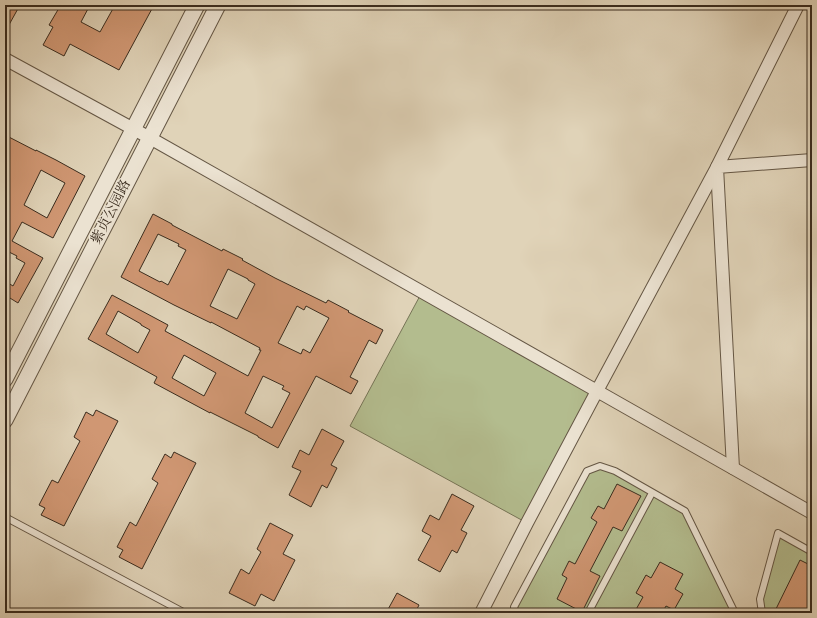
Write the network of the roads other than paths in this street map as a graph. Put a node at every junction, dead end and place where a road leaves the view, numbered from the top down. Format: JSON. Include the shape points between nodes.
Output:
{"nodes":[{"id":1,"x":197,"y":5,"type":"edge"},
{"id":2,"x":218,"y":5,"type":"edge"},
{"id":3,"x":798,"y":5,"type":"edge"},
{"id":4,"x":5,"y":59,"type":"edge"},
{"id":5,"x":133,"y":129,"type":"junction"},
{"id":6,"x":150,"y":138,"type":"junction"},
{"id":7,"x":812,"y":160,"type":"edge"},
{"id":8,"x":717,"y":167,"type":"junction"},
{"id":9,"x":5,"y":379,"type":"edge"},
{"id":10,"x":597,"y":392,"type":"junction"},
{"id":11,"x":5,"y":420,"type":"edge"},
{"id":12,"x":732,"y":468,"type":"junction"},
{"id":13,"x":652,"y":492,"type":"junction"},
{"id":14,"x":812,"y":513,"type":"edge"},
{"id":15,"x":5,"y":518,"type":"edge"},
{"id":16,"x":812,"y":552,"type":"edge"},
{"id":17,"x":185,"y":613,"type":"edge"},
{"id":18,"x":481,"y":613,"type":"edge"},
{"id":19,"x":516,"y":613,"type":"edge"},
{"id":20,"x":588,"y":613,"type":"edge"},
{"id":21,"x":735,"y":613,"type":"edge"},
{"id":22,"x":762,"y":613,"type":"edge"}],
"edges":[{"from":1,"to":5,"type":"street","name":"紫贞公园路"},
{"from":2,"to":6,"type":"street","name":"紫贞公园路"},
{"from":3,"to":8,"type":"street"},
{"from":4,"to":5,"type":"street"},
{"from":5,"to":6,"type":"street"},
{"from":5,"to":9,"type":"street","name":"紫贞公园路"},
{"from":6,"to":10,"type":"street"},
{"from":6,"to":11,"type":"street","name":"紫贞公园路"},
{"from":7,"to":8,"type":"street"},
{"from":8,"to":10,"type":"street"},
{"from":8,"to":12,"type":"street"},
{"from":10,"to":12,"type":"street"},
{"from":10,"to":18,"type":"street"},
{"from":12,"to":14,"type":"street"},
{"from":13,"to":19,"type":"lane","via":[[616,471],[600,466],[587,471],[514,607]]},
{"from":13,"to":20,"type":"lane"},
{"from":13,"to":21,"type":"lane","via":[[685,511]]},
{"from":15,"to":17,"type":"lane"},
{"from":16,"to":22,"type":"lane","via":[[778,533],[760,599]]}]}
